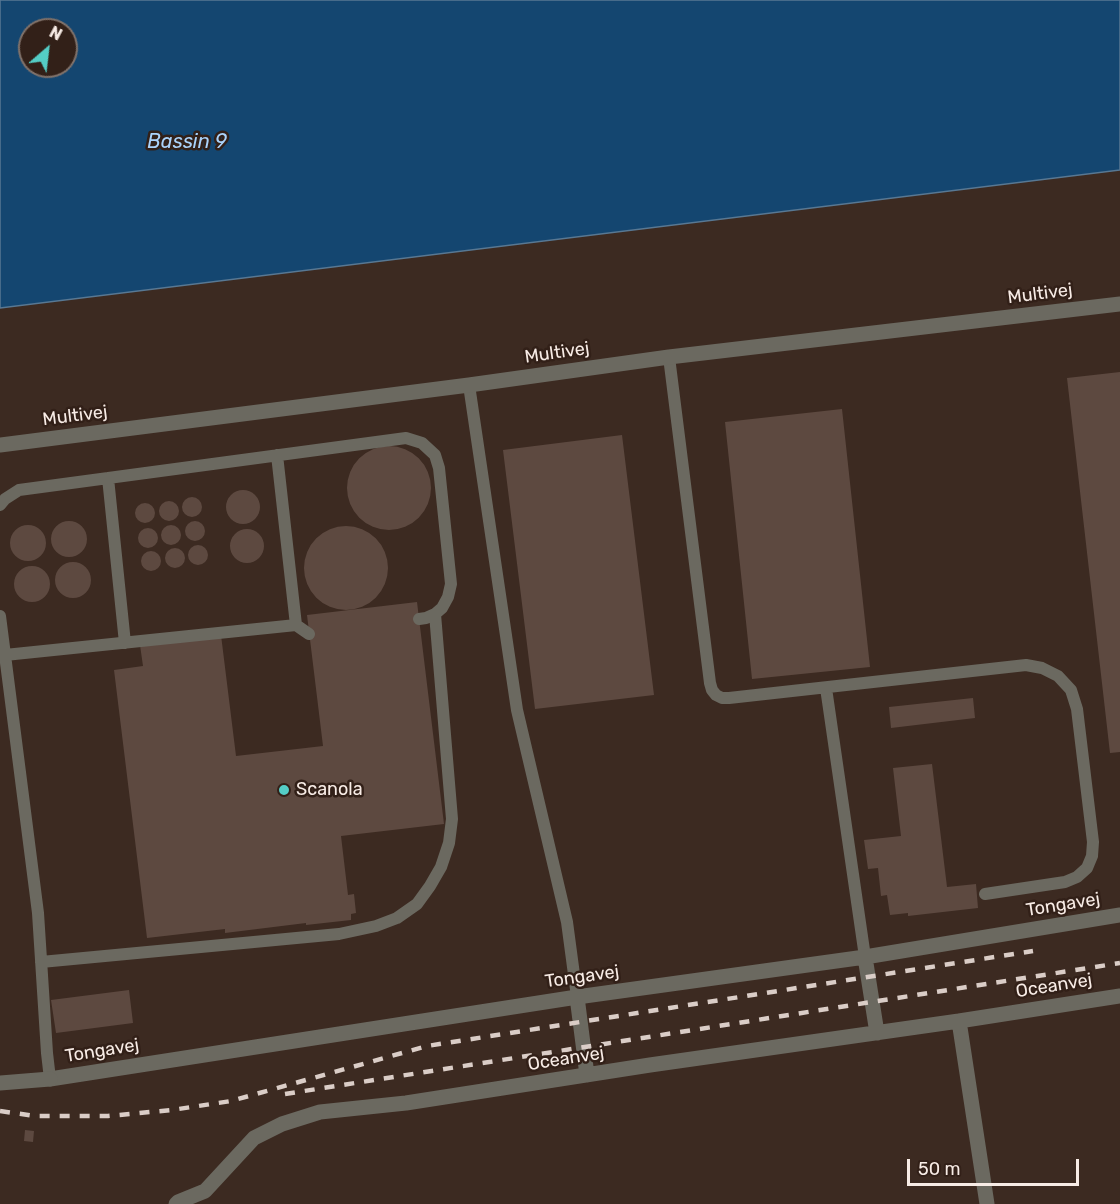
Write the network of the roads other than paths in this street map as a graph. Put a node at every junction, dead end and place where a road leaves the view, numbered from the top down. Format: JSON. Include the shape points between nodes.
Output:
{"nodes":[{"id":1,"x":1120,"y":304,"type":"edge"},
{"id":2,"x":669,"y":357,"type":"junction"},
{"id":3,"x":469,"y":385,"type":"junction"},
{"id":4,"x":0,"y":445,"type":"edge"},
{"id":5,"x":277,"y":455,"type":"junction"},
{"id":6,"x":108,"y":478,"type":"junction"},
{"id":7,"x":0,"y":504,"type":"edge"},
{"id":8,"x":435,"y":614,"type":"junction"},
{"id":9,"x":0,"y":616,"type":"edge"},
{"id":10,"x":419,"y":618,"type":"dead end"},
{"id":11,"x":296,"y":625,"type":"junction"},
{"id":12,"x":309,"y":634,"type":"dead end"},
{"id":13,"x":125,"y":643,"type":"junction"},
{"id":14,"x":5,"y":655,"type":"junction"},
{"id":15,"x":826,"y":688,"type":"junction"},
{"id":16,"x":985,"y":894,"type":"dead end"},
{"id":17,"x":1120,"y":915,"type":"edge"},
{"id":18,"x":865,"y":957,"type":"junction"},
{"id":19,"x":41,"y":962,"type":"junction"},
{"id":20,"x":1120,"y":996,"type":"edge"},
{"id":21,"x":577,"y":997,"type":"junction"},
{"id":22,"x":959,"y":1021,"type":"junction"},
{"id":23,"x":877,"y":1033,"type":"junction"},
{"id":24,"x":587,"y":1075,"type":"junction"},
{"id":25,"x":50,"y":1079,"type":"junction"},
{"id":26,"x":0,"y":1083,"type":"edge"},
{"id":27,"x":205,"y":1197,"type":"edge"},
{"id":28,"x":176,"y":1204,"type":"edge"},
{"id":29,"x":987,"y":1204,"type":"edge"}],
"edges":[{"from":1,"to":2,"type":"street","name":"Multivej"},
{"from":2,"to":3,"type":"street","name":"Multivej"},
{"from":2,"to":15,"type":"lane","via":[[712,690],[729,698]]},
{"from":3,"to":4,"type":"street","name":"Multivej"},
{"from":3,"to":21,"type":"lane","via":[[517,710],[567,922]]},
{"from":5,"to":6,"type":"lane"},
{"from":5,"to":8,"type":"lane","via":[[406,438],[422,443],[435,455],[451,584],[448,597]]},
{"from":5,"to":11,"type":"lane"},
{"from":6,"to":7,"type":"lane","via":[[20,490]]},
{"from":6,"to":13,"type":"lane"},
{"from":8,"to":10,"type":"lane"},
{"from":8,"to":19,"type":"lane","via":[[452,819],[441,867],[417,904],[397,918],[339,934]]},
{"from":9,"to":14,"type":"lane"},
{"from":11,"to":12,"type":"lane"},
{"from":11,"to":13,"type":"lane"},
{"from":13,"to":14,"type":"lane"},
{"from":14,"to":19,"type":"lane"},
{"from":15,"to":16,"type":"lane","via":[[1026,665],[1058,676],[1071,690],[1077,709],[1093,842],[1087,868],[1065,882]]},
{"from":15,"to":18,"type":"lane"},
{"from":17,"to":18,"type":"street","name":"Tongavej"},
{"from":18,"to":21,"type":"street","name":"Tongavej"},
{"from":18,"to":23,"type":"street"},
{"from":19,"to":25,"type":"lane"},
{"from":20,"to":22,"type":"street","name":"Oceanvej"},
{"from":21,"to":24,"type":"street"},
{"from":21,"to":25,"type":"street","name":"Tongavej"},
{"from":22,"to":23,"type":"street","name":"Oceanvej"},
{"from":22,"to":29,"type":"street"},
{"from":23,"to":24,"type":"street","name":"Oceanvej"},
{"from":24,"to":27,"type":"street","name":"Oceanvej","via":[[320,1112],[291,1121],[254,1138]]},
{"from":25,"to":26,"type":"street","name":"Tongavej"},
{"from":27,"to":28,"type":"street","name":"Oceanvej"}]}
